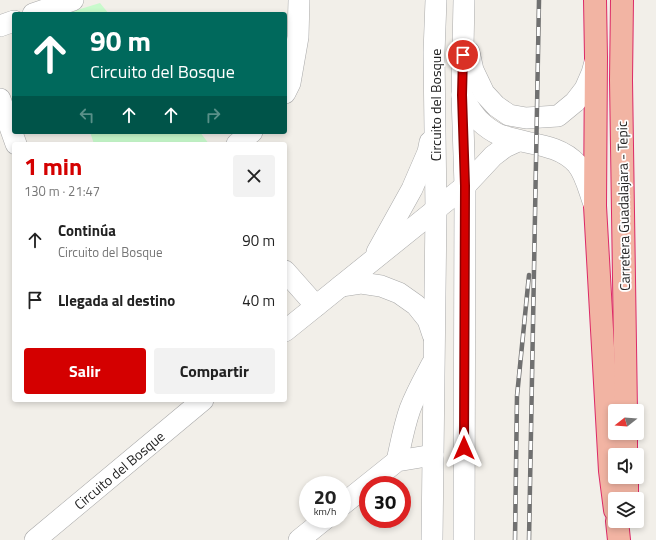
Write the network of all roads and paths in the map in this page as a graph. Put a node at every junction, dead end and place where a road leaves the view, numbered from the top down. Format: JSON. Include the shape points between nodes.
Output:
{"nodes":[{"id":1,"x":74,"y":0,"type":"edge"},
{"id":2,"x":299,"y":0,"type":"edge"},
{"id":3,"x":464,"y":0,"type":"edge"},
{"id":4,"x":595,"y":0,"type":"edge"},
{"id":5,"x":622,"y":0,"type":"edge"},
{"id":6,"x":436,"y":1,"type":"edge"},
{"id":7,"x":39,"y":12,"type":"edge"},
{"id":8,"x":12,"y":22,"type":"edge"},
{"id":9,"x":0,"y":26,"type":"edge"},
{"id":10,"x":463,"y":28,"type":"junction"},
{"id":11,"x":596,"y":57,"type":"junction"},
{"id":12,"x":287,"y":89,"type":"edge"},
{"id":13,"x":462,"y":95,"type":"junction"},
{"id":14,"x":0,"y":99,"type":"edge"},
{"id":15,"x":434,"y":117,"type":"junction"},
{"id":16,"x":12,"y":133,"type":"edge"},
{"id":17,"x":250,"y":134,"type":"edge"},
{"id":18,"x":518,"y":140,"type":"junction"},
{"id":19,"x":240,"y":142,"type":"edge"},
{"id":20,"x":465,"y":186,"type":"junction"},
{"id":21,"x":595,"y":206,"type":"junction"},
{"id":22,"x":436,"y":210,"type":"junction"},
{"id":23,"x":372,"y":262,"type":"junction"},
{"id":24,"x":287,"y":273,"type":"edge"},
{"id":25,"x":341,"y":286,"type":"junction"},
{"id":26,"x":316,"y":306,"type":"junction"},
{"id":27,"x":288,"y":323,"type":"edge"},
{"id":28,"x":434,"y":339,"type":"junction"},
{"id":29,"x":434,"y":361,"type":"junction"},
{"id":30,"x":201,"y":402,"type":"edge"},
{"id":31,"x":626,"y":404,"type":"edge"},
{"id":32,"x":433,"y":455,"type":"junction"},
{"id":33,"x":397,"y":461,"type":"junction"},
{"id":34,"x":613,"y":492,"type":"edge"},
{"id":35,"x":351,"y":498,"type":"edge"},
{"id":36,"x":314,"y":528,"type":"edge"},
{"id":37,"x":617,"y":528,"type":"edge"},
{"id":38,"x":627,"y":528,"type":"edge"},
{"id":39,"x":35,"y":540,"type":"edge"},
{"id":40,"x":299,"y":540,"type":"edge"},
{"id":41,"x":432,"y":540,"type":"edge"},
{"id":42,"x":464,"y":540,"type":"edge"},
{"id":43,"x":619,"y":540,"type":"edge"},
{"id":44,"x":628,"y":540,"type":"edge"}],
"edges":[{"from":1,"to":7,"type":"street"},
{"from":2,"to":12,"type":"street","via":[[298,37]]},
{"from":3,"to":10,"type":"street","name":"Circuito del Bosque"},
{"from":4,"to":11,"type":"highway"},
{"from":5,"to":31,"type":"highway","name":"Carretera Guadalajara - Tepic"},
{"from":6,"to":13,"type":"street","via":[[445,51]]},
{"from":6,"to":15,"type":"street","name":"Circuito del Bosque"},
{"from":8,"to":9,"type":"street"},
{"from":10,"to":11,"type":"street","via":[[473,70],[484,93],[509,115],[526,118],[558,116],[576,102],[585,89]]},
{"from":10,"to":13,"type":"street","name":"Circuito del Bosque"},
{"from":11,"to":21,"type":"highway"},
{"from":13,"to":18,"type":"street","via":[[473,114],[483,124],[502,136]]},
{"from":13,"to":20,"type":"street","name":"Circuito del Bosque"},
{"from":14,"to":16,"type":"street"},
{"from":15,"to":22,"type":"street","name":"Circuito del Bosque"},
{"from":15,"to":23,"type":"street","via":[[428,152],[412,189]]},
{"from":17,"to":19,"type":"street"},
{"from":18,"to":20,"type":"street","via":[[493,156]]},
{"from":18,"to":21,"type":"street","via":[[554,148],[577,165]]},
{"from":20,"to":22,"type":"street"},
{"from":20,"to":42,"type":"street","name":"Circuito del Bosque"},
{"from":21,"to":34,"type":"highway"},
{"from":22,"to":23,"type":"street"},
{"from":22,"to":28,"type":"street","name":"Circuito del Bosque"},
{"from":23,"to":25,"type":"street"},
{"from":24,"to":26,"type":"street"},
{"from":25,"to":26,"type":"street"},
{"from":25,"to":28,"type":"street","via":[[361,283],[381,286],[399,293],[416,305],[428,320]]},
{"from":26,"to":27,"type":"street"},
{"from":28,"to":29,"type":"street","name":"Circuito del Bosque"},
{"from":29,"to":32,"type":"street","name":"Circuito del Bosque"},
{"from":29,"to":33,"type":"street","via":[[410,409]]},
{"from":30,"to":39,"type":"street","name":"Circuito del Bosque"},
{"from":32,"to":33,"type":"street"},
{"from":32,"to":41,"type":"street","name":"Circuito del Bosque"},
{"from":33,"to":35,"type":"street"},
{"from":36,"to":40,"type":"street"},
{"from":37,"to":43,"type":"highway"},
{"from":38,"to":44,"type":"highway"}]}
